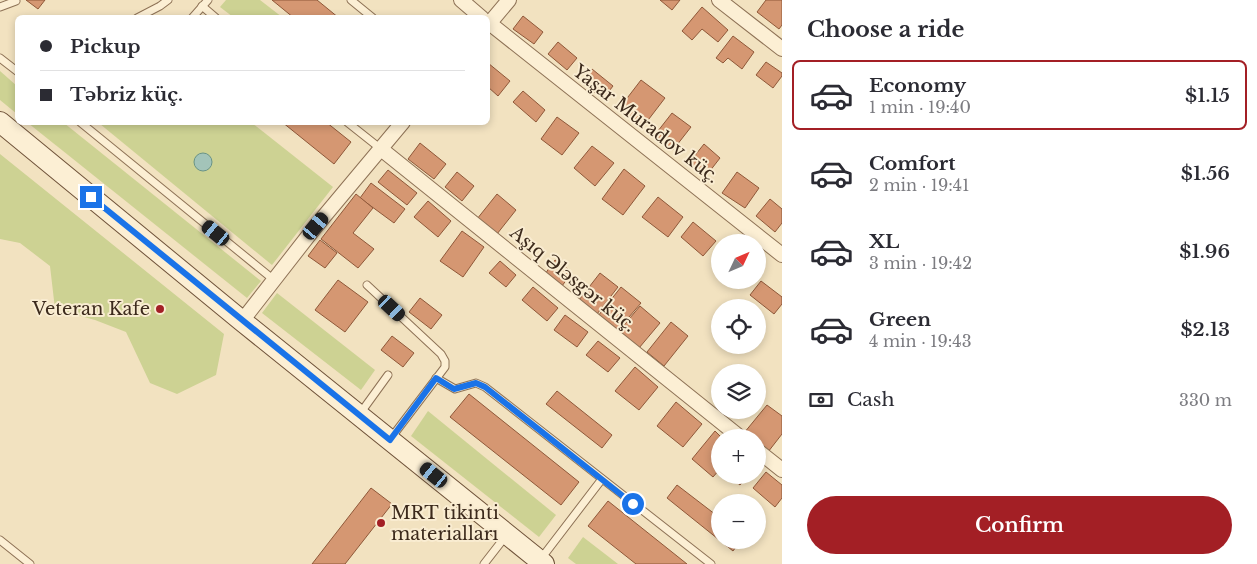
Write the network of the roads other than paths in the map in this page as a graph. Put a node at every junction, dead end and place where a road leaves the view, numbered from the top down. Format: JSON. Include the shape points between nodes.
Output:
{"nodes":[{"id":1,"x":16,"y":0,"type":"edge"},
{"id":2,"x":168,"y":0,"type":"edge"},
{"id":3,"x":208,"y":0,"type":"edge"},
{"id":4,"x":351,"y":0,"type":"edge"},
{"id":5,"x":460,"y":0,"type":"edge"},
{"id":6,"x":510,"y":0,"type":"edge"},
{"id":7,"x":719,"y":0,"type":"edge"},
{"id":8,"x":202,"y":6,"type":"junction"},
{"id":9,"x":0,"y":7,"type":"edge"},
{"id":10,"x":143,"y":15,"type":"edge"},
{"id":11,"x":194,"y":15,"type":"edge"},
{"id":12,"x":212,"y":15,"type":"edge"},
{"id":13,"x":369,"y":15,"type":"edge"},
{"id":14,"x":478,"y":15,"type":"edge"},
{"id":15,"x":490,"y":19,"type":"edge"},
{"id":16,"x":490,"y":24,"type":"edge"},
{"id":17,"x":782,"y":49,"type":"edge"},
{"id":18,"x":0,"y":58,"type":"edge"},
{"id":19,"x":15,"y":70,"type":"edge"},
{"id":20,"x":0,"y":122,"type":"edge"},
{"id":21,"x":86,"y":125,"type":"edge"},
{"id":22,"x":352,"y":125,"type":"edge"},
{"id":23,"x":401,"y":125,"type":"edge"},
{"id":24,"x":381,"y":149,"type":"junction"},
{"id":25,"x":782,"y":256,"type":"edge"},
{"id":26,"x":274,"y":280,"type":"junction"},
{"id":27,"x":367,"y":285,"type":"dead end"},
{"id":28,"x":242,"y":321,"type":"junction"},
{"id":29,"x":388,"y":375,"type":"dead end"},
{"id":30,"x":436,"y":378,"type":"junction"},
{"id":31,"x":359,"y":415,"type":"junction"},
{"id":32,"x":730,"y":429,"type":"edge"},
{"id":33,"x":390,"y":440,"type":"junction"},
{"id":34,"x":766,"y":457,"type":"edge"},
{"id":35,"x":782,"y":470,"type":"edge"},
{"id":36,"x":602,"y":480,"type":"junction"},
{"id":37,"x":507,"y":534,"type":"junction"},
{"id":38,"x":0,"y":540,"type":"edge"},
{"id":39,"x":542,"y":562,"type":"edge"},
{"id":40,"x":30,"y":564,"type":"edge"},
{"id":41,"x":484,"y":564,"type":"edge"},
{"id":42,"x":711,"y":564,"type":"edge"}],
"edges":[{"from":1,"to":9,"type":"lane"},
{"from":2,"to":10,"type":"lane"},
{"from":3,"to":8,"type":"lane"},
{"from":4,"to":13,"type":"lane"},
{"from":5,"to":14,"type":"street","name":"Yaşar Muradov küç."},
{"from":6,"to":15,"type":"street"},
{"from":7,"to":17,"type":"street"},
{"from":8,"to":11,"type":"lane"},
{"from":8,"to":12,"type":"lane"},
{"from":16,"to":25,"type":"street","name":"Yaşar Muradov küç."},
{"from":18,"to":19,"type":"lane"},
{"from":20,"to":28,"type":"main road"},
{"from":21,"to":26,"type":"lane"},
{"from":22,"to":24,"type":"lane"},
{"from":23,"to":24,"type":"street"},
{"from":24,"to":26,"type":"street"},
{"from":24,"to":32,"type":"street","name":"Aşıq Ələsgər küç."},
{"from":26,"to":28,"type":"street"},
{"from":27,"to":30,"type":"lane","via":[[442,354],[445,367]]},
{"from":28,"to":31,"type":"main road"},
{"from":29,"to":31,"type":"lane"},
{"from":30,"to":33,"type":"lane"},
{"from":30,"to":36,"type":"lane","via":[[454,389],[476,383],[485,387]]},
{"from":31,"to":33,"type":"main road"},
{"from":33,"to":37,"type":"main road"},
{"from":34,"to":35,"type":"street"},
{"from":36,"to":39,"type":"lane"},
{"from":36,"to":42,"type":"lane"},
{"from":37,"to":39,"type":"main road"},
{"from":37,"to":41,"type":"lane"},
{"from":38,"to":40,"type":"lane"}]}
